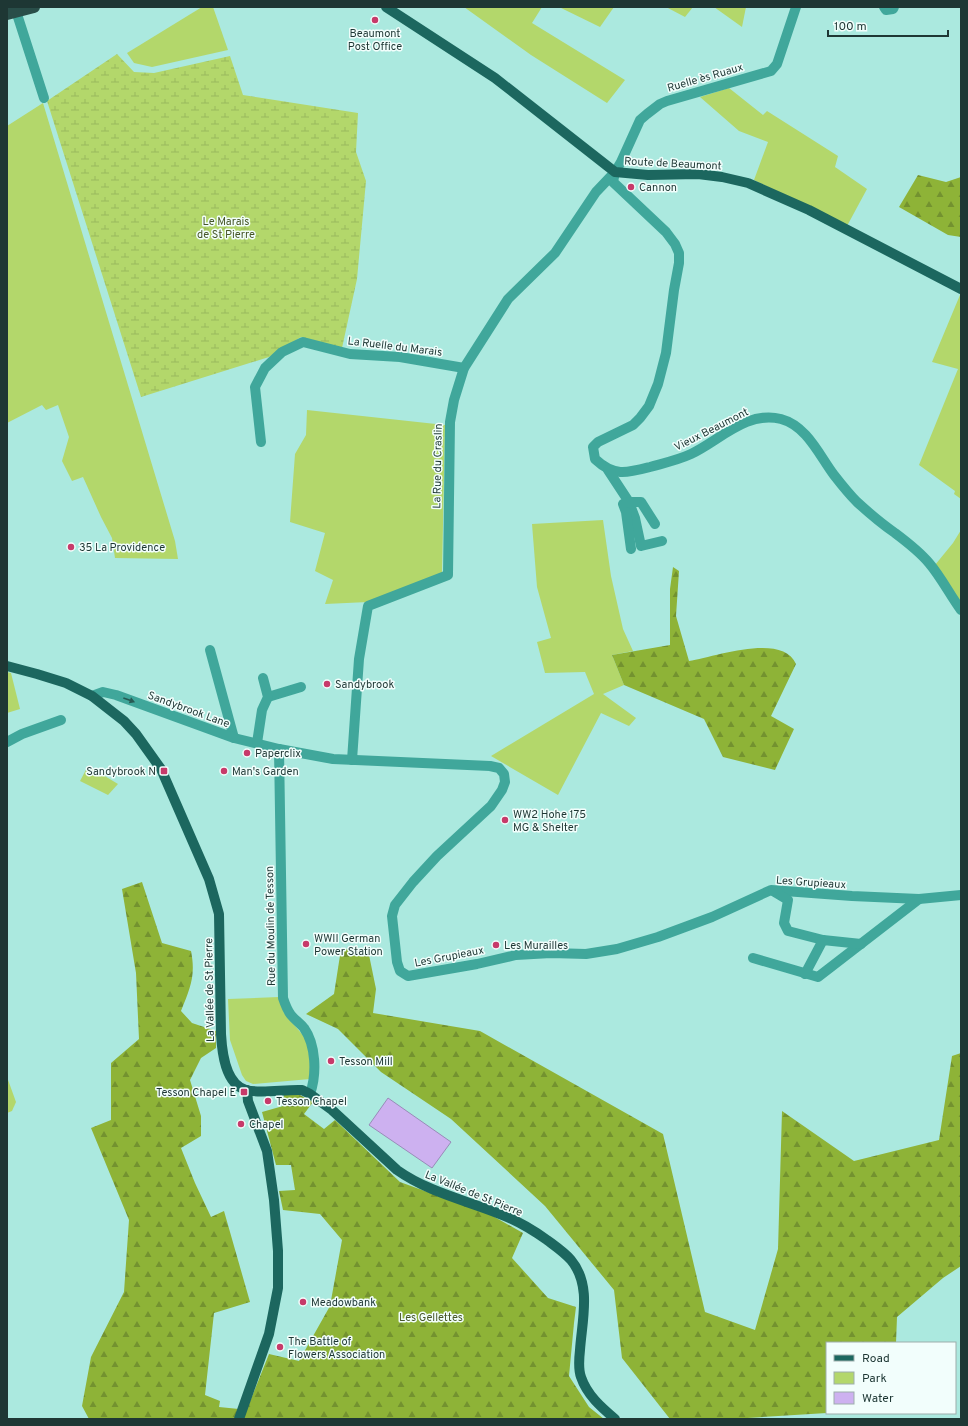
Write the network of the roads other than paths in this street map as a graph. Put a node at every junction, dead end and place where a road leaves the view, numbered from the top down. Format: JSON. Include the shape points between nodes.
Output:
{"nodes":[{"id":1,"x":34,"y":7,"type":"edge"},
{"id":2,"x":386,"y":7,"type":"edge"},
{"id":3,"x":796,"y":7,"type":"edge"},
{"id":4,"x":884,"y":7,"type":"edge"},
{"id":5,"x":894,"y":7,"type":"edge"},
{"id":6,"x":12,"y":13,"type":"edge"},
{"id":7,"x":44,"y":98,"type":"dead end"},
{"id":8,"x":615,"y":172,"type":"junction"},
{"id":9,"x":961,"y":289,"type":"edge"},
{"id":10,"x":464,"y":368,"type":"junction"},
{"id":11,"x":261,"y":442,"type":"dead end"},
{"id":12,"x":608,"y":470,"type":"junction"},
{"id":13,"x":629,"y":502,"type":"junction"},
{"id":14,"x":655,"y":524,"type":"dead end"},
{"id":15,"x":662,"y":541,"type":"dead end"},
{"id":16,"x":631,"y":549,"type":"dead end"},
{"id":17,"x":961,"y":610,"type":"edge"},
{"id":18,"x":210,"y":650,"type":"dead end"},
{"id":19,"x":7,"y":666,"type":"edge"},
{"id":20,"x":263,"y":678,"type":"dead end"},
{"id":21,"x":301,"y":687,"type":"dead end"},
{"id":22,"x":92,"y":696,"type":"junction"},
{"id":23,"x":268,"y":697,"type":"junction"},
{"id":24,"x":61,"y":720,"type":"dead end"},
{"id":25,"x":234,"y":738,"type":"junction"},
{"id":26,"x":7,"y":742,"type":"edge"},
{"id":27,"x":257,"y":743,"type":"junction"},
{"id":28,"x":279,"y":749,"type":"junction"},
{"id":29,"x":352,"y":760,"type":"junction"},
{"id":30,"x":771,"y":890,"type":"junction"},
{"id":31,"x":961,"y":895,"type":"edge"},
{"id":32,"x":919,"y":899,"type":"junction"},
{"id":33,"x":823,"y":940,"type":"junction"},
{"id":34,"x":861,"y":944,"type":"junction"},
{"id":35,"x":753,"y":958,"type":"dead end"},
{"id":36,"x":805,"y":974,"type":"junction"},
{"id":37,"x":247,"y":1090,"type":"junction"},
{"id":38,"x":310,"y":1094,"type":"junction"},
{"id":39,"x":239,"y":1419,"type":"edge"},
{"id":40,"x":614,"y":1419,"type":"edge"}],
"edges":[{"from":1,"to":6,"type":"highway"},
{"from":2,"to":8,"type":"main road","name":"Route de Beaumont","via":[[496,78]]},
{"from":3,"to":8,"type":"street","name":"Ruelle ès Ruaux","via":[[777,64],[772,70],[660,104],[640,120]]},
{"from":4,"to":5,"type":"street","via":[[886,10]]},
{"from":6,"to":7,"type":"street"},
{"from":8,"to":9,"type":"main road","name":"Route de Beaumont","via":[[648,175],[698,174],[748,182],[809,210]]},
{"from":8,"to":10,"type":"street","name":"La Rue du Craslin","via":[[596,192],[555,253],[508,299]]},
{"from":8,"to":12,"type":"street","via":[[613,182],[666,232],[675,244],[679,253],[679,263],[666,353],[649,406],[633,425],[593,447],[595,459]]},
{"from":10,"to":11,"type":"street","name":"La Ruelle du Marais","via":[[400,357],[350,354],[303,342],[282,352],[265,368],[255,387]]},
{"from":10,"to":29,"type":"street","name":"La Rue du Craslin","via":[[450,422],[448,575],[368,606],[359,659]]},
{"from":12,"to":13,"type":"street"},
{"from":12,"to":17,"type":"street","name":"Vieux Beaumont","via":[[620,473],[670,462],[752,420],[780,418],[801,431],[815,446],[834,475],[857,502],[930,563]]},
{"from":13,"to":14,"type":"street","via":[[641,502]]},
{"from":13,"to":15,"type":"street","via":[[641,546]]},
{"from":13,"to":16,"type":"street","via":[[623,504]]},
{"from":18,"to":25,"type":"street"},
{"from":19,"to":22,"type":"main road","name":"La Vallée de St Pierre","via":[[66,683]]},
{"from":20,"to":23,"type":"street"},
{"from":21,"to":23,"type":"street"},
{"from":22,"to":25,"type":"street","name":"Sandybrook Lane","one_way":true,"via":[[103,692],[116,695]]},
{"from":22,"to":37,"type":"main road","name":"La Vallée de St Pierre","via":[[132,729],[161,769],[209,879],[219,914],[222,1044],[232,1080],[237,1086]]},
{"from":23,"to":27,"type":"street","via":[[262,710]]},
{"from":24,"to":26,"type":"street"},
{"from":25,"to":27,"type":"street","name":"Sandybrook Lane"},
{"from":27,"to":28,"type":"street","name":"Sandybrook Lane"},
{"from":28,"to":29,"type":"street","name":"Les Grupieaux"},
{"from":28,"to":38,"type":"street","name":"Rue du Moulin de Tesson","via":[[283,998],[291,1015],[304,1028],[312,1044],[314,1085]]},
{"from":29,"to":30,"type":"street","name":"Les Grupieaux","via":[[490,766],[498,768],[504,774],[504,786],[491,806],[437,856],[395,905],[392,916],[397,962],[400,971],[408,976],[516,955],[586,954],[618,949],[706,920]]},
{"from":30,"to":32,"type":"street","name":"Les Grupieaux"},
{"from":30,"to":33,"type":"street","via":[[788,900],[784,923],[788,931]]},
{"from":31,"to":32,"type":"street","name":"Les Grupieaux"},
{"from":32,"to":34,"type":"street"},
{"from":33,"to":34,"type":"street"},
{"from":33,"to":36,"type":"street"},
{"from":34,"to":36,"type":"street","via":[[818,977]]},
{"from":35,"to":36,"type":"street"},
{"from":37,"to":38,"type":"main road","name":"La Vallée de St Pierre","via":[[298,1089]]},
{"from":37,"to":39,"type":"main road","via":[[248,1101],[267,1151],[274,1200],[278,1288],[269,1334]]},
{"from":38,"to":40,"type":"main road","name":"La Vallée de St Pierre","via":[[332,1110],[408,1178],[428,1188],[501,1214],[536,1232],[570,1259],[584,1289],[580,1376],[591,1396]]}]}
